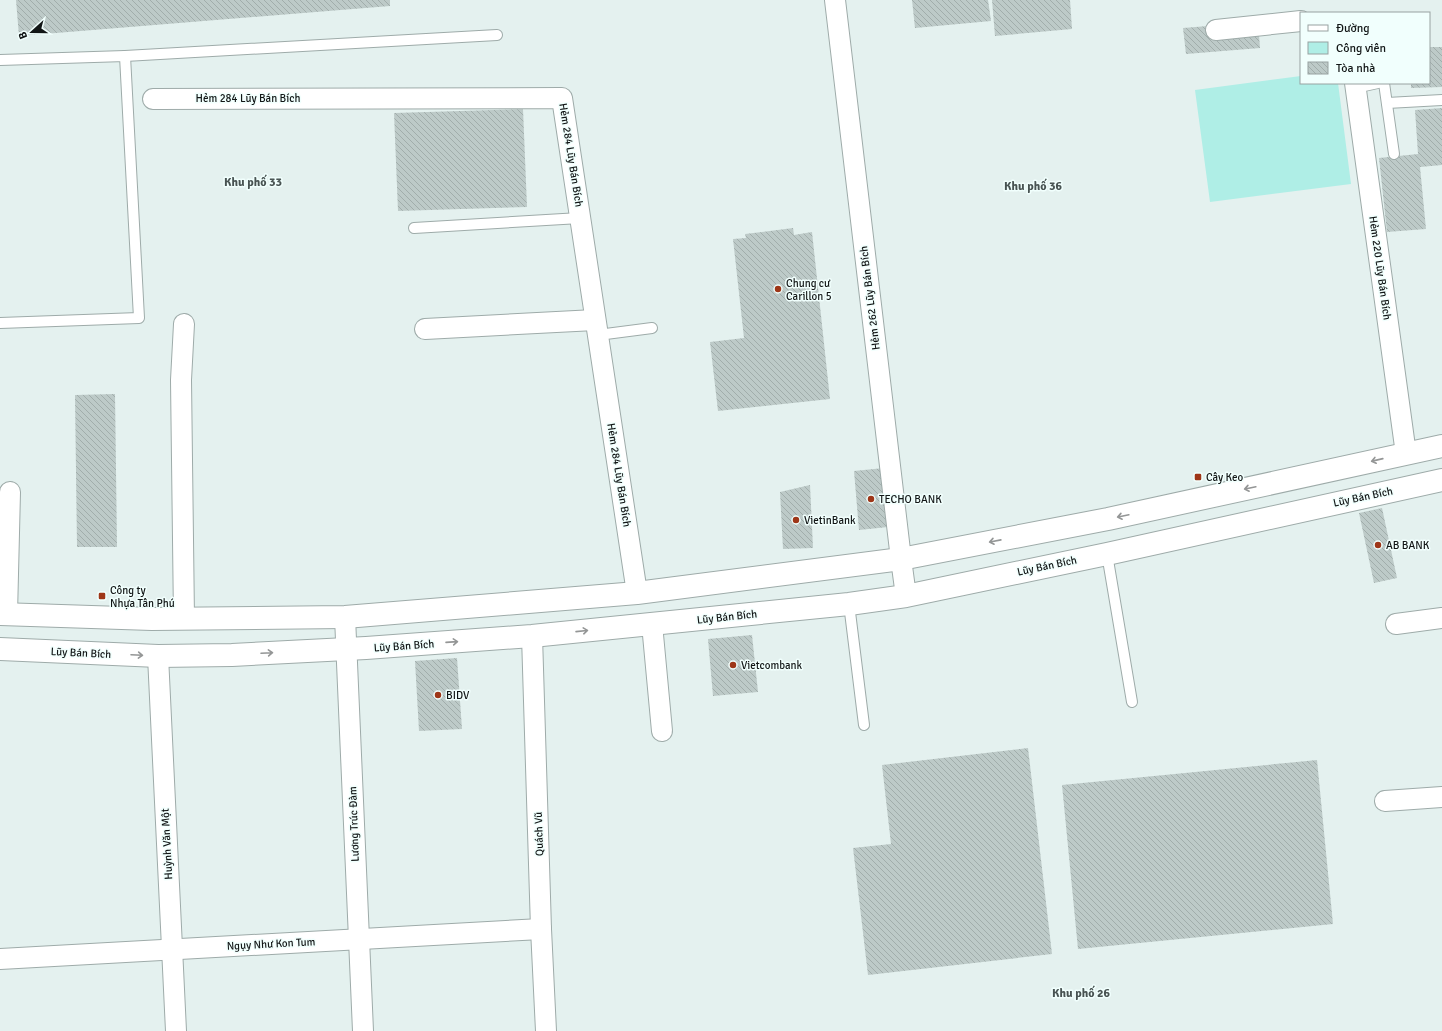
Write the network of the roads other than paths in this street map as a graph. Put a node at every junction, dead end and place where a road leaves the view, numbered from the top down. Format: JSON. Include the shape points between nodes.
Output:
{"nodes":[{"id":1,"x":835,"y":0,"type":"edge"},
{"id":2,"x":1300,"y":21,"type":"edge"},
{"id":3,"x":1216,"y":30,"type":"dead end"},
{"id":4,"x":497,"y":35,"type":"dead end"},
{"id":5,"x":125,"y":56,"type":"junction"},
{"id":6,"x":0,"y":60,"type":"edge"},
{"id":7,"x":1366,"y":84,"type":"edge"},
{"id":8,"x":1384,"y":84,"type":"edge"},
{"id":9,"x":1355,"y":85,"type":"edge"},
{"id":10,"x":153,"y":98,"type":"dead end"},
{"id":11,"x":1442,"y":100,"type":"edge"},
{"id":12,"x":1387,"y":103,"type":"junction"},
{"id":13,"x":1394,"y":154,"type":"dead end"},
{"id":14,"x":580,"y":218,"type":"junction"},
{"id":15,"x":414,"y":228,"type":"dead end"},
{"id":16,"x":0,"y":323,"type":"edge"},
{"id":17,"x":184,"y":324,"type":"dead end"},
{"id":18,"x":597,"y":328,"type":"junction"},
{"id":19,"x":652,"y":328,"type":"dead end"},
{"id":20,"x":425,"y":329,"type":"dead end"},
{"id":21,"x":1442,"y":446,"type":"edge"},
{"id":22,"x":1406,"y":454,"type":"junction"},
{"id":23,"x":1442,"y":480,"type":"edge"},
{"id":24,"x":10,"y":492,"type":"dead end"},
{"id":25,"x":1107,"y":554,"type":"junction"},
{"id":26,"x":901,"y":559,"type":"junction"},
{"id":27,"x":637,"y":593,"type":"junction"},
{"id":28,"x":906,"y":596,"type":"junction"},
{"id":29,"x":850,"y":604,"type":"junction"},
{"id":30,"x":4,"y":614,"type":"edge"},
{"id":31,"x":345,"y":617,"type":"junction"},
{"id":32,"x":1442,"y":618,"type":"edge"},
{"id":33,"x":184,"y":619,"type":"junction"},
{"id":34,"x":652,"y":624,"type":"junction"},
{"id":35,"x":1396,"y":624,"type":"dead end"},
{"id":36,"x":532,"y":636,"type":"junction"},
{"id":37,"x":0,"y":649,"type":"edge"},
{"id":38,"x":347,"y":649,"type":"junction"},
{"id":39,"x":158,"y":656,"type":"junction"},
{"id":40,"x":1132,"y":702,"type":"dead end"},
{"id":41,"x":864,"y":725,"type":"dead end"},
{"id":42,"x":662,"y":731,"type":"dead end"},
{"id":43,"x":1442,"y":797,"type":"edge"},
{"id":44,"x":1385,"y":801,"type":"dead end"},
{"id":45,"x":541,"y":928,"type":"junction"},
{"id":46,"x":359,"y":939,"type":"junction"},
{"id":47,"x":172,"y":949,"type":"junction"},
{"id":48,"x":0,"y":959,"type":"edge"},
{"id":49,"x":176,"y":1031,"type":"edge"},
{"id":50,"x":363,"y":1031,"type":"edge"},
{"id":51,"x":546,"y":1031,"type":"edge"}],
"edges":[{"from":1,"to":26,"type":"street","name":"Hẻm 262 Lũy Bán Bích"},
{"from":2,"to":3,"type":"street"},
{"from":4,"to":5,"type":"lane"},
{"from":5,"to":6,"type":"lane"},
{"from":5,"to":16,"type":"lane","via":[[139,318]]},
{"from":7,"to":9,"type":"lane"},
{"from":8,"to":12,"type":"lane"},
{"from":9,"to":22,"type":"street","name":"Hẻm 220 Lũy Bán Bích"},
{"from":10,"to":14,"type":"street","name":"Hẻm 284 Lũy Bán Bích","via":[[562,98]]},
{"from":11,"to":12,"type":"lane"},
{"from":12,"to":13,"type":"lane"},
{"from":14,"to":15,"type":"lane"},
{"from":14,"to":18,"type":"street","name":"Hẻm 284 Lũy Bán Bích"},
{"from":17,"to":33,"type":"street","via":[[181,380]]},
{"from":18,"to":19,"type":"lane"},
{"from":18,"to":20,"type":"street"},
{"from":18,"to":27,"type":"street","name":"Hẻm 284 Lũy Bán Bích"},
{"from":21,"to":22,"type":"main road"},
{"from":22,"to":26,"type":"main road","one_way":true,"via":[[1115,517]]},
{"from":23,"to":25,"type":"main road","name":"Lũy Bán Bích"},
{"from":24,"to":30,"type":"street"},
{"from":25,"to":28,"type":"main road","name":"Lũy Bán Bích"},
{"from":25,"to":40,"type":"lane"},
{"from":26,"to":27,"type":"main road"},
{"from":26,"to":28,"type":"street","name":"Hẻm 262 Lũy Bán Bích"},
{"from":27,"to":31,"type":"main road"},
{"from":28,"to":29,"type":"main road","name":"Lũy Bán Bích"},
{"from":29,"to":34,"type":"main road","name":"Lũy Bán Bích"},
{"from":29,"to":41,"type":"lane"},
{"from":30,"to":33,"type":"main road"},
{"from":31,"to":33,"type":"main road"},
{"from":31,"to":38,"type":"street","name":"Lương Trúc Đàm"},
{"from":32,"to":35,"type":"street"},
{"from":36,"to":34,"type":"main road","name":"Lũy Bán Bích","one_way":true},
{"from":34,"to":42,"type":"street"},
{"from":38,"to":36,"type":"main road","name":"Lũy Bán Bích","one_way":true},
{"from":36,"to":45,"type":"street","name":"Quách Vũ"},
{"from":37,"to":39,"type":"main road","name":"Lũy Bán Bích","one_way":true},
{"from":39,"to":38,"type":"main road","name":"Lũy Bán Bích","one_way":true},
{"from":38,"to":46,"type":"street","name":"Lương Trúc Đàm"},
{"from":39,"to":47,"type":"street","name":"Huỳnh Văn Một"},
{"from":43,"to":44,"type":"street"},
{"from":45,"to":46,"type":"street","name":"Ngụy Như Kon Tum"},
{"from":45,"to":51,"type":"street","name":"Quách Vũ"},
{"from":46,"to":47,"type":"street","name":"Ngụy Như Kon Tum"},
{"from":46,"to":50,"type":"street","name":"Lương Trúc Đàm"},
{"from":47,"to":48,"type":"street","name":"Ngụy Như Kon Tum"},
{"from":47,"to":49,"type":"street","name":"Huỳnh Văn Một"}]}
